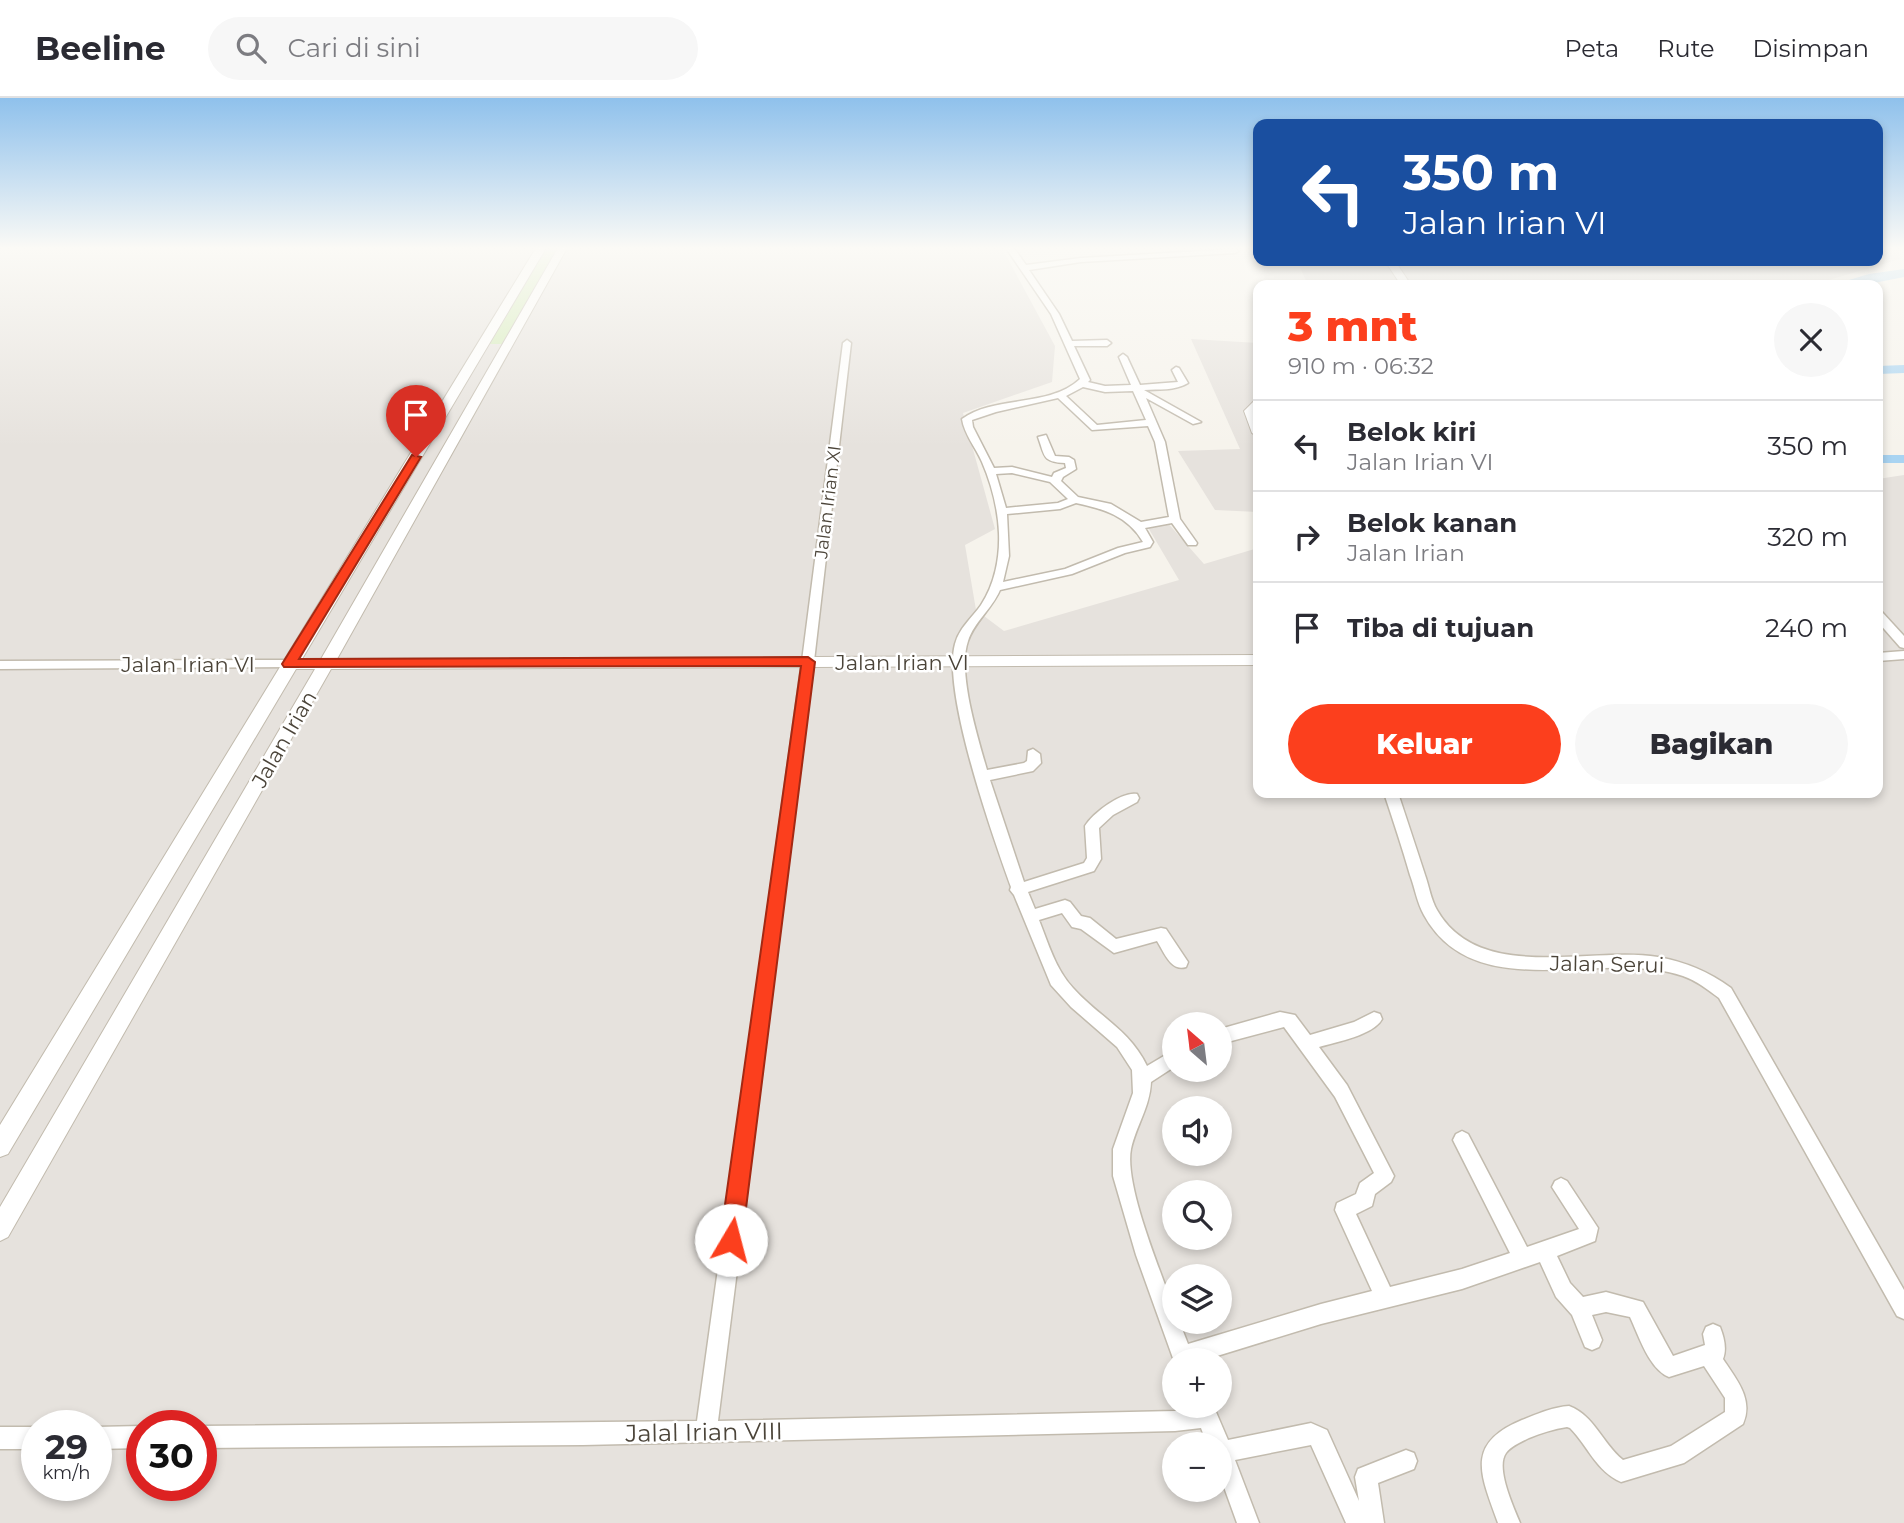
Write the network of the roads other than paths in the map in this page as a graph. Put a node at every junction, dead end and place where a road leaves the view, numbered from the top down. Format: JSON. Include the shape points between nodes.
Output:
{"nodes":[{"id":1,"x":501,"y":314,"type":"edge"},
{"id":2,"x":525,"y":314,"type":"edge"},
{"id":3,"x":1055,"y":314,"type":"edge"},
{"id":4,"x":847,"y":343,"type":"dead end"},
{"id":5,"x":1107,"y":343,"type":"dead end"},
{"id":6,"x":483,"y":344,"type":"junction"},
{"id":7,"x":508,"y":344,"type":"junction"},
{"id":8,"x":1067,"y":344,"type":"junction"},
{"id":9,"x":1123,"y":357,"type":"dead end"},
{"id":10,"x":1176,"y":370,"type":"dead end"},
{"id":11,"x":1084,"y":384,"type":"junction"},
{"id":12,"x":1139,"y":390,"type":"junction"},
{"id":13,"x":1059,"y":394,"type":"junction"},
{"id":14,"x":1196,"y":422,"type":"dead end"},
{"id":15,"x":1149,"y":423,"type":"junction"},
{"id":16,"x":1043,"y":437,"type":"dead end"},
{"id":17,"x":990,"y":471,"type":"junction"},
{"id":18,"x":1056,"y":482,"type":"junction"},
{"id":19,"x":1075,"y":500,"type":"junction"},
{"id":20,"x":1000,"y":512,"type":"junction"},
{"id":21,"x":1175,"y":519,"type":"junction"},
{"id":22,"x":1139,"y":526,"type":"junction"},
{"id":23,"x":1192,"y":543,"type":"dead end"},
{"id":24,"x":997,"y":587,"type":"junction"},
{"id":25,"x":1883,"y":621,"type":"edge"},
{"id":26,"x":1904,"y":644,"type":"edge"},
{"id":27,"x":1904,"y":655,"type":"edge"},
{"id":28,"x":1883,"y":657,"type":"edge"},
{"id":29,"x":1253,"y":660,"type":"edge"},
{"id":30,"x":808,"y":662,"type":"junction"},
{"id":31,"x":959,"y":662,"type":"junction"},
{"id":32,"x":289,"y":664,"type":"junction"},
{"id":33,"x":0,"y":665,"type":"edge"},
{"id":34,"x":326,"y":665,"type":"junction"},
{"id":35,"x":1033,"y":754,"type":"dead end"},
{"id":36,"x":982,"y":776,"type":"junction"},
{"id":37,"x":1132,"y":798,"type":"dead end"},
{"id":38,"x":1393,"y":798,"type":"edge"},
{"id":39,"x":1017,"y":890,"type":"junction"},
{"id":40,"x":1029,"y":917,"type":"junction"},
{"id":41,"x":1180,"y":962,"type":"dead end"},
{"id":42,"x":1374,"y":1019,"type":"dead end"},
{"id":43,"x":1232,"y":1034,"type":"edge"},
{"id":44,"x":1309,"y":1043,"type":"junction"},
{"id":45,"x":1162,"y":1066,"type":"edge"},
{"id":46,"x":1143,"y":1078,"type":"junction"},
{"id":47,"x":1462,"y":1140,"type":"dead end"},
{"id":48,"x":0,"y":1146,"type":"edge"},
{"id":49,"x":1561,"y":1186,"type":"dead end"},
{"id":50,"x":0,"y":1228,"type":"edge"},
{"id":51,"x":1546,"y":1253,"type":"junction"},
{"id":52,"x":1523,"y":1259,"type":"junction"},
{"id":53,"x":1385,"y":1297,"type":"junction"},
{"id":54,"x":1579,"y":1308,"type":"junction"},
{"id":55,"x":1904,"y":1309,"type":"edge"},
{"id":56,"x":1592,"y":1340,"type":"dead end"},
{"id":57,"x":1179,"y":1348,"type":"edge"},
{"id":58,"x":1216,"y":1348,"type":"edge"},
{"id":59,"x":1184,"y":1418,"type":"edge"},
{"id":60,"x":706,"y":1431,"type":"junction"},
{"id":61,"x":217,"y":1437,"type":"edge"},
{"id":62,"x":0,"y":1438,"type":"edge"},
{"id":63,"x":21,"y":1438,"type":"edge"},
{"id":64,"x":1232,"y":1446,"type":"edge"},
{"id":65,"x":1406,"y":1461,"type":"dead end"},
{"id":66,"x":1232,"y":1480,"type":"edge"},
{"id":67,"x":1248,"y":1523,"type":"edge"},
{"id":68,"x":1357,"y":1523,"type":"edge"},
{"id":69,"x":1373,"y":1523,"type":"edge"},
{"id":70,"x":1509,"y":1523,"type":"edge"}],
"edges":[{"from":1,"to":6,"type":"street","name":"Jalan Irian"},
{"from":2,"to":7,"type":"street","name":"Jalan Irian"},
{"from":3,"to":8,"type":"street"},
{"from":4,"to":30,"type":"street","name":"Jalan Irian XI"},
{"from":5,"to":8,"type":"street"},
{"from":6,"to":7,"type":"street"},
{"from":6,"to":32,"type":"street","name":"Jalan Irian"},
{"from":7,"to":34,"type":"street","name":"Jalan Irian"},
{"from":8,"to":11,"type":"street"},
{"from":9,"to":12,"type":"street"},
{"from":10,"to":12,"type":"street","via":[[1181,384]]},
{"from":11,"to":12,"type":"street"},
{"from":11,"to":13,"type":"street"},
{"from":12,"to":14,"type":"street"},
{"from":12,"to":15,"type":"street"},
{"from":13,"to":15,"type":"street","via":[[1095,428]]},
{"from":13,"to":17,"type":"street","via":[[967,419]]},
{"from":15,"to":21,"type":"street","via":[[1162,452]]},
{"from":16,"to":18,"type":"street","via":[[1051,459],[1069,460],[1072,465]]},
{"from":17,"to":18,"type":"street","via":[[1012,470]]},
{"from":17,"to":20,"type":"street"},
{"from":18,"to":19,"type":"street"},
{"from":19,"to":20,"type":"street","via":[[1060,506]]},
{"from":19,"to":22,"type":"street","via":[[1107,506]]},
{"from":20,"to":24,"type":"street","via":[[1005,551]]},
{"from":21,"to":22,"type":"street"},
{"from":21,"to":23,"type":"street"},
{"from":22,"to":24,"type":"street","via":[[1146,545],[1068,572]]},
{"from":24,"to":31,"type":"street","via":[[961,637]]},
{"from":25,"to":26,"type":"street"},
{"from":27,"to":28,"type":"street"},
{"from":29,"to":31,"type":"street","name":"Jalan Irian VI"},
{"from":30,"to":31,"type":"street","name":"Jalan Irian VI"},
{"from":30,"to":34,"type":"street","name":"Jalan Irian VI"},
{"from":30,"to":60,"type":"street","name":"Jalan Irian XI"},
{"from":31,"to":36,"type":"street"},
{"from":32,"to":33,"type":"street","name":"Jalan Irian VI"},
{"from":32,"to":34,"type":"street","name":"Jalan Irian VI"},
{"from":32,"to":48,"type":"street","name":"Jalan Irian"},
{"from":34,"to":50,"type":"street","name":"Jalan Irian"},
{"from":35,"to":36,"type":"street","via":[[1034,763],[1028,767]]},
{"from":36,"to":39,"type":"street"},
{"from":37,"to":39,"type":"street","via":[[1092,826],[1094,859],[1089,867]]},
{"from":38,"to":55,"type":"street","name":"Jalan Serui","via":[[1430,912],[1463,946],[1500,962],[1520,964],[1676,965],[1725,993]]},
{"from":39,"to":40,"type":"street"},
{"from":40,"to":41,"type":"street","via":[[1065,906],[1077,922],[1085,923],[1114,946],[1161,934]]},
{"from":40,"to":46,"type":"street","via":[[1060,986],[1124,1043]]},
{"from":42,"to":44,"type":"street"},
{"from":43,"to":44,"type":"street","via":[[1287,1018]]},
{"from":44,"to":53,"type":"street","via":[[1341,1091],[1385,1176],[1366,1189],[1365,1199],[1345,1207],[1344,1212]]},
{"from":45,"to":46,"type":"street"},
{"from":46,"to":57,"type":"street","via":[[1122,1151],[1122,1168],[1145,1256]]},
{"from":47,"to":52,"type":"street"},
{"from":49,"to":51,"type":"street","via":[[1589,1232]]},
{"from":51,"to":52,"type":"street"},
{"from":51,"to":54,"type":"street","via":[[1563,1290]]},
{"from":52,"to":53,"type":"street"},
{"from":53,"to":58,"type":"street"},
{"from":54,"to":56,"type":"street"},
{"from":54,"to":70,"type":"street","via":[[1606,1302],[1636,1309],[1670,1367],[1711,1344],[1735,1395],[1736,1417],[1676,1455],[1621,1471],[1569,1416],[1512,1433],[1499,1442],[1491,1473]]},
{"from":59,"to":60,"type":"street","name":"Jalal Irian VIII"},
{"from":60,"to":61,"type":"street","name":"Jalal Irian VIII"},
{"from":62,"to":63,"type":"street"},
{"from":64,"to":68,"type":"street","via":[[1311,1434],[1320,1437]]},
{"from":65,"to":69,"type":"street","via":[[1366,1477]]},
{"from":66,"to":67,"type":"street"}]}
